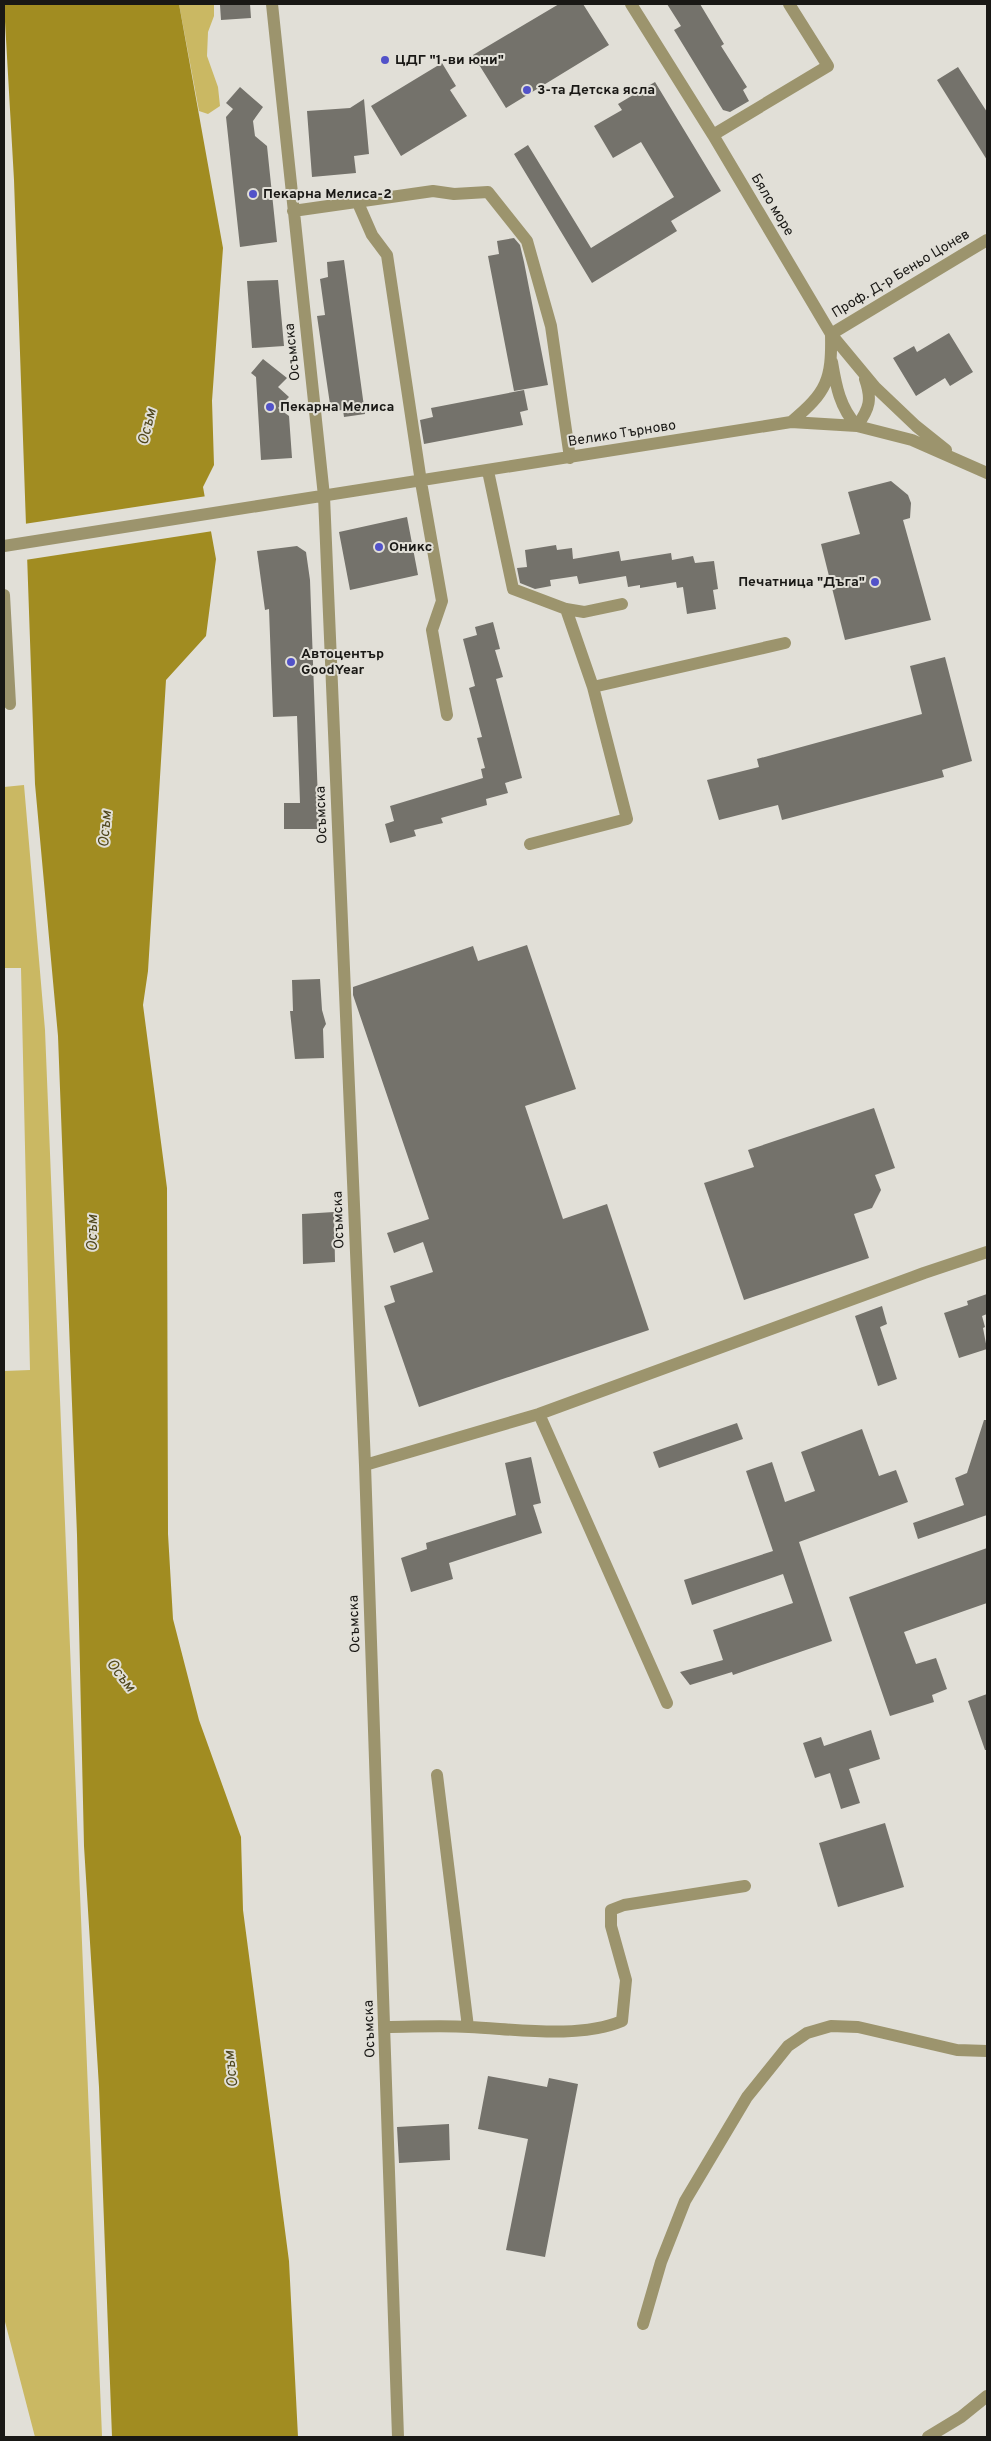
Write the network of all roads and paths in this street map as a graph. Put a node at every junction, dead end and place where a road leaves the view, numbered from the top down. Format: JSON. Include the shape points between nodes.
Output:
{"nodes":[{"id":1,"x":272,"y":4,"type":"edge"},
{"id":2,"x":631,"y":4,"type":"edge"},
{"id":3,"x":789,"y":4,"type":"edge"},
{"id":4,"x":713,"y":135,"type":"junction"},
{"id":5,"x":358,"y":203,"type":"junction"},
{"id":6,"x":293,"y":211,"type":"junction"},
{"id":7,"x":987,"y":240,"type":"edge"},
{"id":8,"x":831,"y":334,"type":"junction"},
{"id":9,"x":832,"y":362,"type":"junction"},
{"id":10,"x":862,"y":372,"type":"junction"},
{"id":11,"x":791,"y":422,"type":"junction"},
{"id":12,"x":857,"y":426,"type":"junction"},
{"id":13,"x":570,"y":458,"type":"junction"},
{"id":14,"x":961,"y":461,"type":"junction"},
{"id":15,"x":488,"y":471,"type":"junction"},
{"id":16,"x":987,"y":473,"type":"edge"},
{"id":17,"x":421,"y":482,"type":"junction"},
{"id":18,"x":324,"y":496,"type":"junction"},
{"id":19,"x":4,"y":546,"type":"edge"},
{"id":20,"x":4,"y":595,"type":"edge"},
{"id":21,"x":622,"y":604,"type":"dead end"},
{"id":22,"x":566,"y":609,"type":"junction"},
{"id":23,"x":785,"y":643,"type":"dead end"},
{"id":24,"x":594,"y":687,"type":"junction"},
{"id":25,"x":10,"y":704,"type":"dead end"},
{"id":26,"x":447,"y":715,"type":"dead end"},
{"id":27,"x":530,"y":844,"type":"dead end"},
{"id":28,"x":987,"y":1252,"type":"edge"},
{"id":29,"x":539,"y":1414,"type":"junction"},
{"id":30,"x":365,"y":1465,"type":"junction"},
{"id":31,"x":666,"y":1703,"type":"dead end"},
{"id":32,"x":437,"y":1775,"type":"dead end"},
{"id":33,"x":745,"y":1886,"type":"dead end"},
{"id":34,"x":385,"y":2027,"type":"junction"},
{"id":35,"x":468,"y":2027,"type":"junction"},
{"id":36,"x":987,"y":2051,"type":"edge"},
{"id":37,"x":643,"y":2324,"type":"dead end"},
{"id":38,"x":987,"y":2396,"type":"edge"},
{"id":39,"x":398,"y":2437,"type":"edge"},
{"id":40,"x":928,"y":2437,"type":"edge"}],
"edges":[{"from":1,"to":6,"type":"street","name":"Осъмска"},
{"from":2,"to":4,"type":"street","name":"Бяло море"},
{"from":3,"to":4,"type":"street","via":[[828,66]]},
{"from":4,"to":8,"type":"street","name":"Бяло море"},
{"from":5,"to":6,"type":"street"},
{"from":5,"to":13,"type":"street","via":[[433,191],[454,194],[488,192],[527,242],[551,326]]},
{"from":5,"to":17,"type":"street","via":[[372,235],[387,254]]},
{"from":6,"to":18,"type":"street","name":"Осъмска"},
{"from":7,"to":8,"type":"street","name":"Проф. Д-р Беньо Цонев"},
{"from":8,"to":9,"type":"street","name":"Бяло море"},
{"from":8,"to":10,"type":"street"},
{"from":9,"to":11,"type":"street","name":"Бяло море","via":[[827,382],[814,403]]},
{"from":9,"to":12,"type":"street","via":[[838,395]]},
{"from":10,"to":12,"type":"street","via":[[870,392],[868,411]]},
{"from":10,"to":14,"type":"street","via":[[916,426]]},
{"from":11,"to":12,"type":"street","name":"Велико Търново"},
{"from":11,"to":13,"type":"street","name":"Велико Търново"},
{"from":12,"to":14,"type":"street","name":"Велико Търново","via":[[912,440]]},
{"from":13,"to":15,"type":"street","name":"Велико Търново"},
{"from":14,"to":16,"type":"street","name":"Велико Търново"},
{"from":15,"to":17,"type":"street","name":"Велико Търново"},
{"from":15,"to":22,"type":"street","via":[[513,588]]},
{"from":17,"to":18,"type":"street","name":"Велико Търново"},
{"from":17,"to":26,"type":"street","via":[[442,602],[432,630]]},
{"from":18,"to":19,"type":"street","name":"Велико Търново"},
{"from":18,"to":30,"type":"street","name":"Осъмска"},
{"from":20,"to":25,"type":"street"},
{"from":21,"to":22,"type":"street","via":[[584,612]]},
{"from":22,"to":24,"type":"street"},
{"from":23,"to":24,"type":"street"},
{"from":24,"to":27,"type":"street","via":[[627,819]]},
{"from":28,"to":29,"type":"street"},
{"from":29,"to":30,"type":"street"},
{"from":29,"to":31,"type":"street"},
{"from":30,"to":34,"type":"street","name":"Осъмска"},
{"from":32,"to":35,"type":"street"},
{"from":33,"to":35,"type":"street","via":[[624,1905],[611,1910],[611,1926],[626,1980],[622,2020],[610,2026],[576,2030]]},
{"from":34,"to":35,"type":"street"},
{"from":34,"to":39,"type":"street","name":"Осъмска"},
{"from":36,"to":37,"type":"street","via":[[957,2050],[849,2026],[831,2026],[807,2033],[788,2046],[747,2097],[685,2200],[661,2262]]},
{"from":38,"to":40,"type":"street"}]}
